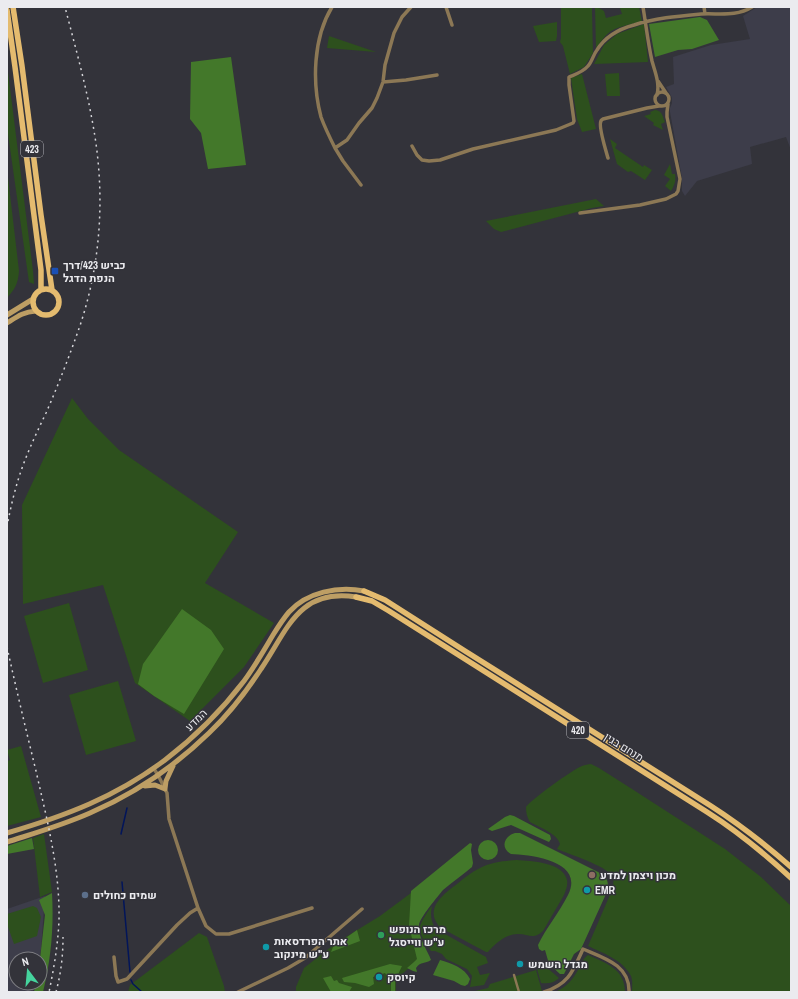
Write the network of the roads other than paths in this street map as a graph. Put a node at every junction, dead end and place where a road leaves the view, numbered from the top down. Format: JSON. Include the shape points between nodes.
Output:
{"nodes":[{"id":1,"x":14,"y":7,"type":"edge"},
{"id":2,"x":332,"y":7,"type":"edge"},
{"id":3,"x":412,"y":7,"type":"edge"},
{"id":4,"x":446,"y":7,"type":"edge"},
{"id":5,"x":642,"y":7,"type":"edge"},
{"id":6,"x":704,"y":7,"type":"edge"},
{"id":7,"x":752,"y":7,"type":"edge"},
{"id":8,"x":7,"y":10,"type":"edge"},
{"id":9,"x":705,"y":14,"type":"junction"},
{"id":10,"x":646,"y":22,"type":"junction"},
{"id":11,"x":452,"y":26,"type":"dead end"},
{"id":12,"x":437,"y":75,"type":"dead end"},
{"id":13,"x":658,"y":80,"type":"junction"},
{"id":14,"x":383,"y":82,"type":"junction"},
{"id":15,"x":666,"y":93,"type":"junction"},
{"id":16,"x":657,"y":95,"type":"junction"},
{"id":17,"x":655,"y":99,"type":"junction"},
{"id":18,"x":668,"y":104,"type":"junction"},
{"id":19,"x":660,"y":106,"type":"junction"},
{"id":20,"x":647,"y":108,"type":"junction"},
{"id":21,"x":667,"y":117,"type":"junction"},
{"id":22,"x":412,"y":146,"type":"dead end"},
{"id":23,"x":335,"y":148,"type":"junction"},
{"id":24,"x":608,"y":158,"type":"dead end"},
{"id":25,"x":361,"y":184,"type":"dead end"},
{"id":26,"x":580,"y":213,"type":"dead end"},
{"id":27,"x":41,"y":290,"type":"junction"},
{"id":28,"x":52,"y":290,"type":"junction"},
{"id":29,"x":33,"y":299,"type":"junction"},
{"id":30,"x":36,"y":311,"type":"junction"},
{"id":31,"x":7,"y":315,"type":"edge"},
{"id":32,"x":7,"y":322,"type":"edge"},
{"id":33,"x":364,"y":591,"type":"joint"},
{"id":34,"x":356,"y":597,"type":"joint"},
{"id":35,"x":173,"y":764,"type":"junction"},
{"id":36,"x":154,"y":769,"type":"junction"},
{"id":37,"x":158,"y":775,"type":"junction"},
{"id":38,"x":166,"y":789,"type":"junction"},
{"id":39,"x":135,"y":790,"type":"junction"},
{"id":40,"x":7,"y":833,"type":"edge"},
{"id":41,"x":7,"y":842,"type":"edge"},
{"id":42,"x":791,"y":867,"type":"edge"},
{"id":43,"x":791,"y":878,"type":"edge"},
{"id":44,"x":198,"y":908,"type":"junction"},
{"id":45,"x":312,"y":908,"type":"dead end"},
{"id":46,"x":362,"y":909,"type":"dead end"},
{"id":47,"x":114,"y":957,"type":"dead end"},
{"id":48,"x":514,"y":975,"type":"dead end"},
{"id":49,"x":238,"y":992,"type":"edge"},
{"id":50,"x":519,"y":992,"type":"edge"},
{"id":51,"x":544,"y":992,"type":"edge"},
{"id":52,"x":629,"y":992,"type":"edge"}],
"edges":[{"from":1,"to":28,"type":"main road","number":"423"},
{"from":2,"to":23,"type":"street","via":[[323,24],[318,42],[316,76],[322,118]]},
{"from":3,"to":14,"type":"street","via":[[402,17],[394,33]]},
{"from":4,"to":11,"type":"street"},
{"from":5,"to":10,"type":"street"},
{"from":6,"to":9,"type":"street"},
{"from":7,"to":9,"type":"street","via":[[739,13]]},
{"from":8,"to":27,"type":"main road","number":"423","via":[[41,270]]},
{"from":9,"to":10,"type":"street"},
{"from":10,"to":13,"type":"street"},
{"from":10,"to":22,"type":"street","via":[[620,29],[600,46],[584,70],[569,77],[573,124],[440,160],[422,160]]},
{"from":12,"to":14,"type":"street"},
{"from":13,"to":15,"type":"street"},
{"from":13,"to":16,"type":"street"},
{"from":14,"to":23,"type":"street","via":[[372,108],[347,140]]},
{"from":15,"to":16,"type":"street","via":[[661,92]]},
{"from":15,"to":18,"type":"street","via":[[670,98]]},
{"from":16,"to":17,"type":"street"},
{"from":17,"to":19,"type":"street","via":[[656,104]]},
{"from":17,"to":20,"type":"street"},
{"from":18,"to":19,"type":"street"},
{"from":18,"to":21,"type":"street"},
{"from":19,"to":20,"type":"street"},
{"from":19,"to":21,"type":"street"},
{"from":20,"to":24,"type":"street","via":[[601,120]]},
{"from":21,"to":26,"type":"street","via":[[680,179],[676,194],[640,205]]},
{"from":23,"to":25,"type":"street"},
{"from":27,"to":28,"type":"main road"},
{"from":27,"to":29,"type":"main road"},
{"from":28,"to":30,"type":"main road","via":[[59,299],[56,312],[46,316]]},
{"from":29,"to":30,"type":"main road"},
{"from":29,"to":31,"type":"main road"},
{"from":30,"to":32,"type":"main road","via":[[26,312]]},
{"from":33,"to":36,"type":"main road","name":"המדע","via":[[328,591],[309,598],[293,608],[224,705],[194,737]]},
{"from":33,"to":42,"type":"main road","name":"מנחם בגין","number":"420","via":[[385,600],[711,806]]},
{"from":34,"to":35,"type":"main road","name":"המדע","via":[[326,598],[300,611],[231,709]]},
{"from":34,"to":43,"type":"main road","name":"מנחם בגין","number":"420","via":[[372,601],[389,611],[703,809],[759,849]]},
{"from":35,"to":37,"type":"main road","name":"המדע"},
{"from":35,"to":38,"type":"main road","via":[[166,781]]},
{"from":36,"to":37,"type":"street"},
{"from":36,"to":40,"type":"main road","name":"המדע","via":[[87,806]]},
{"from":37,"to":38,"type":"street"},
{"from":37,"to":39,"type":"main road","name":"המדע"},
{"from":38,"to":39,"type":"main road","via":[[146,785]]},
{"from":38,"to":44,"type":"street","via":[[169,819]]},
{"from":39,"to":41,"type":"main road","name":"המדע","via":[[89,814]]},
{"from":44,"to":45,"type":"street","via":[[206,926],[216,934],[229,934]]},
{"from":44,"to":47,"type":"street","via":[[177,925],[127,979],[118,982]]},
{"from":46,"to":49,"type":"street","via":[[305,958]]},
{"from":48,"to":50,"type":"street"},
{"from":51,"to":52,"type":"street","via":[[567,979],[583,950],[609,960],[619,967],[625,975]]}]}
